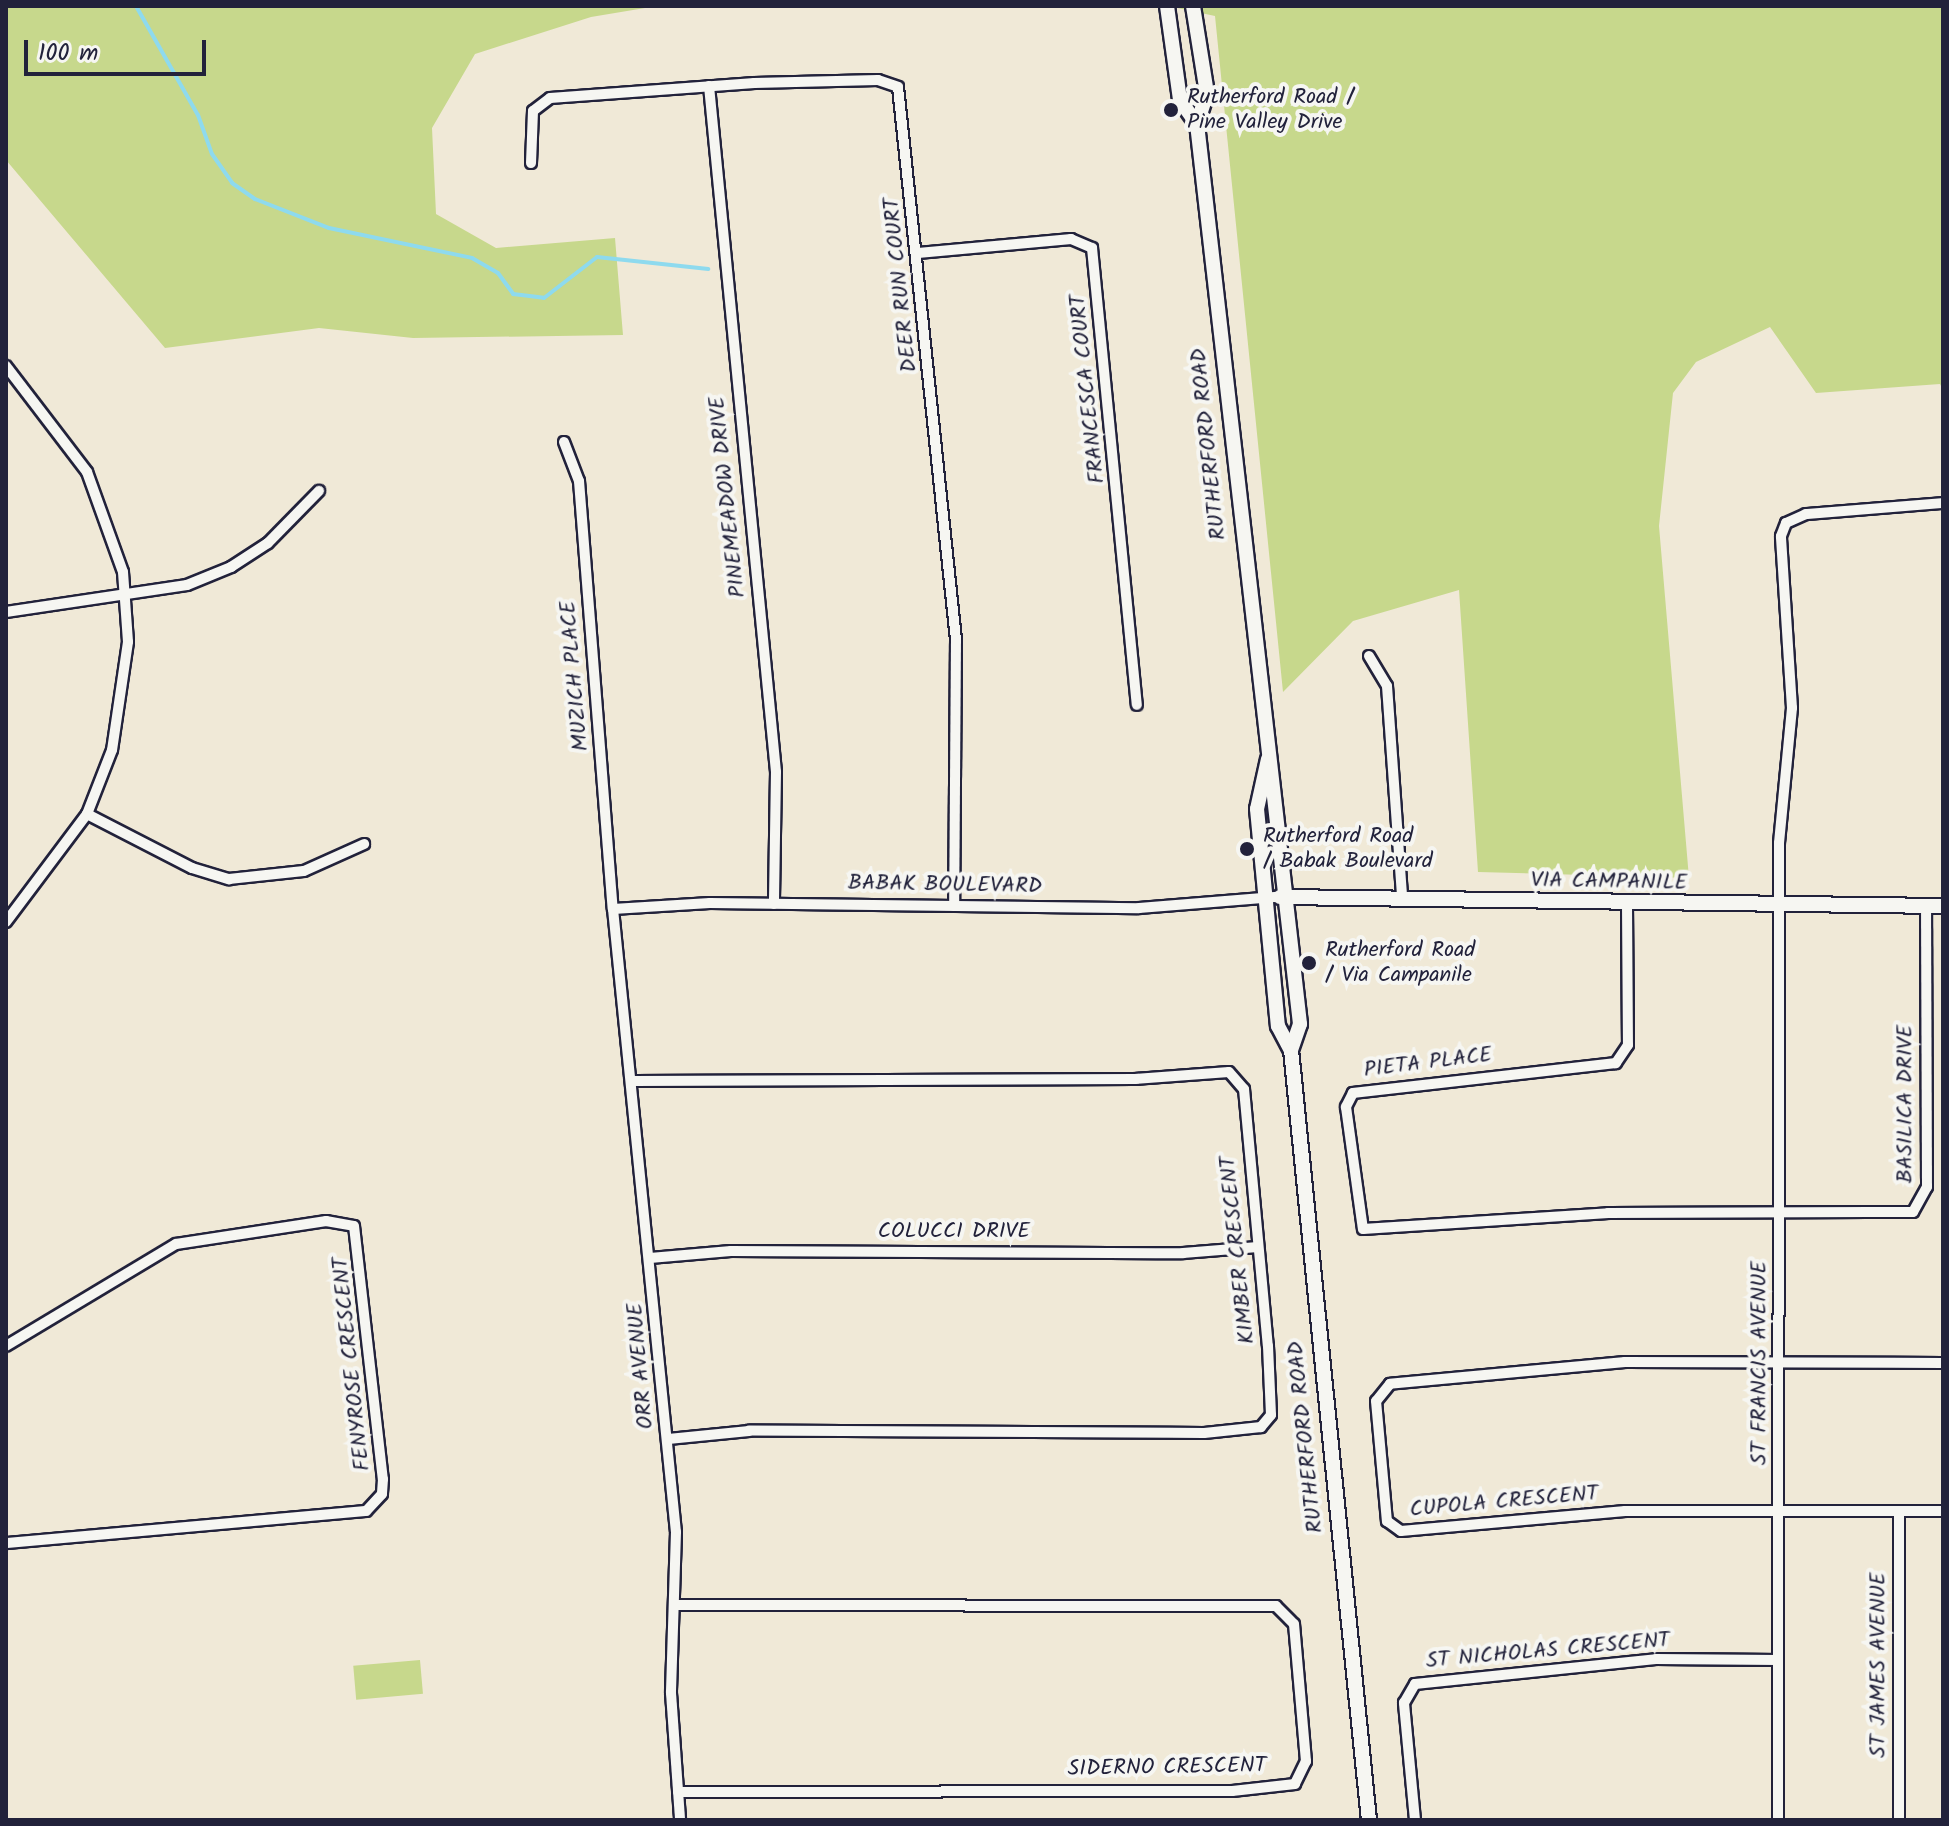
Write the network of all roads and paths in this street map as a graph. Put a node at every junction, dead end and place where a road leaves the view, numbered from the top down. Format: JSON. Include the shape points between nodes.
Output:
{"nodes":[{"id":1,"x":1167,"y":6,"type":"edge"},
{"id":2,"x":1193,"y":6,"type":"edge"},
{"id":3,"x":709,"y":86,"type":"junction"},
{"id":4,"x":1197,"y":124,"type":"junction"},
{"id":5,"x":531,"y":163,"type":"dead end"},
{"id":6,"x":918,"y":253,"type":"junction"},
{"id":7,"x":6,"y":366,"type":"edge"},
{"id":8,"x":564,"y":442,"type":"dead end"},
{"id":9,"x":319,"y":491,"type":"dead end"},
{"id":10,"x":1943,"y":503,"type":"edge"},
{"id":11,"x":125,"y":591,"type":"junction"},
{"id":12,"x":6,"y":612,"type":"edge"},
{"id":13,"x":1369,"y":656,"type":"dead end"},
{"id":14,"x":1137,"y":705,"type":"dead end"},
{"id":15,"x":1268,"y":759,"type":"junction"},
{"id":16,"x":87,"y":814,"type":"junction"},
{"id":17,"x":364,"y":844,"type":"dead end"},
{"id":18,"x":1402,"y":895,"type":"junction"},
{"id":19,"x":1276,"y":897,"type":"junction"},
{"id":20,"x":774,"y":904,"type":"junction"},
{"id":21,"x":1627,"y":905,"type":"junction"},
{"id":22,"x":954,"y":906,"type":"junction"},
{"id":23,"x":1780,"y":906,"type":"junction"},
{"id":24,"x":1926,"y":906,"type":"junction"},
{"id":25,"x":1943,"y":906,"type":"edge"},
{"id":26,"x":613,"y":909,"type":"junction"},
{"id":27,"x":6,"y":922,"type":"edge"},
{"id":28,"x":1291,"y":1050,"type":"junction"},
{"id":29,"x":634,"y":1081,"type":"junction"},
{"id":30,"x":1780,"y":1213,"type":"junction"},
{"id":31,"x":1258,"y":1247,"type":"junction"},
{"id":32,"x":650,"y":1258,"type":"junction"},
{"id":33,"x":6,"y":1346,"type":"edge"},
{"id":34,"x":1780,"y":1362,"type":"junction"},
{"id":35,"x":1943,"y":1363,"type":"edge"},
{"id":36,"x":668,"y":1439,"type":"junction"},
{"id":37,"x":1780,"y":1510,"type":"junction"},
{"id":38,"x":1899,"y":1511,"type":"junction"},
{"id":39,"x":1943,"y":1511,"type":"edge"},
{"id":40,"x":6,"y":1543,"type":"edge"},
{"id":41,"x":674,"y":1605,"type":"junction"},
{"id":42,"x":1778,"y":1660,"type":"junction"},
{"id":43,"x":678,"y":1792,"type":"junction"},
{"id":44,"x":680,"y":1820,"type":"edge"},
{"id":45,"x":1369,"y":1820,"type":"edge"},
{"id":46,"x":1415,"y":1820,"type":"edge"},
{"id":47,"x":1778,"y":1820,"type":"edge"},
{"id":48,"x":1899,"y":1820,"type":"edge"}],
"edges":[{"from":1,"to":4,"type":"main road","name":"RUTHERFORD ROAD","via":[[1180,100]]},
{"from":2,"to":4,"type":"main road","name":"RUTHERFORD ROAD","via":[[1207,93]]},
{"from":3,"to":5,"type":"street","name":"DEER RUN COURT","via":[[538,102]]},
{"from":3,"to":6,"type":"street","name":"DEER RUN COURT","via":[[878,80],[898,87]]},
{"from":3,"to":20,"type":"street","name":"PINEMEADOW DRIVE","via":[[776,772]]},
{"from":4,"to":15,"type":"main road","name":"RUTHERFORD ROAD"},
{"from":6,"to":14,"type":"street","name":"FRANCESCA COURT","via":[[1071,239],[1092,248]]},
{"from":6,"to":22,"type":"street","name":"DEER RUN COURT","via":[[956,640]]},
{"from":7,"to":11,"type":"street","via":[[87,472]]},
{"from":8,"to":26,"type":"street","name":"MUZICH PLACE","via":[[579,481]]},
{"from":9,"to":11,"type":"street","via":[[268,543],[231,567],[187,585]]},
{"from":10,"to":23,"type":"street","name":"ST FRANCIS AVENUE","via":[[1806,514],[1786,523],[1780,549],[1792,708],[1780,825]]},
{"from":11,"to":12,"type":"street"},
{"from":11,"to":16,"type":"street","via":[[123,706]]},
{"from":13,"to":18,"type":"street","via":[[1387,686]]},
{"from":15,"to":19,"type":"main road","name":"RUTHERFORD ROAD"},
{"from":15,"to":19,"type":"main road","name":"RUTHERFORD ROAD","via":[[1257,809]]},
{"from":16,"to":17,"type":"street","via":[[192,868],[229,879],[304,871]]},
{"from":16,"to":27,"type":"street"},
{"from":18,"to":19,"type":"main road","name":"VIA CAMPANILE"},
{"from":18,"to":21,"type":"main road","name":"VIA CAMPANILE"},
{"from":19,"to":22,"type":"street","name":"BABAK BOULEVARD","via":[[1139,908]]},
{"from":19,"to":28,"type":"main road","name":"RUTHERFORD ROAD","via":[[1278,1026]]},
{"from":19,"to":28,"type":"main road","name":"RUTHERFORD ROAD","via":[[1300,1024]]},
{"from":20,"to":22,"type":"street","name":"BABAK BOULEVARD"},
{"from":20,"to":26,"type":"street","name":"BABAK BOULEVARD"},
{"from":21,"to":23,"type":"main road","name":"VIA CAMPANILE"},
{"from":21,"to":30,"type":"street","name":"PIETA PLACE","via":[[1624,1054],[1605,1065],[1360,1089],[1346,1107],[1358,1223],[1380,1232],[1578,1214]]},
{"from":23,"to":24,"type":"main road","name":"VIA CAMPANILE"},
{"from":23,"to":30,"type":"street","name":"ST FRANCIS AVENUE"},
{"from":24,"to":25,"type":"main road","name":"VIA CAMPANILE"},
{"from":24,"to":30,"type":"street","name":"BASILICA DRIVE","via":[[1925,1199],[1913,1212]]},
{"from":26,"to":29,"type":"street","name":"ORR AVENUE"},
{"from":28,"to":45,"type":"main road","name":"RUTHERFORD ROAD"},
{"from":29,"to":31,"type":"street","name":"KIMBER CRESCENT","via":[[1135,1079],[1229,1072],[1244,1089]]},
{"from":29,"to":32,"type":"street","name":"ORR AVENUE"},
{"from":30,"to":34,"type":"street","name":"ST FRANCIS AVENUE"},
{"from":31,"to":32,"type":"street","name":"COLUCCI DRIVE","via":[[1183,1253],[731,1251]]},
{"from":31,"to":36,"type":"street","name":"KIMBER CRESCENT","via":[[1272,1403],[1268,1423],[1261,1427],[1204,1433],[749,1431]]},
{"from":32,"to":36,"type":"street","name":"ORR AVENUE"},
{"from":33,"to":40,"type":"street","name":"FENYROSE CRESCENT","via":[[176,1244],[342,1222],[354,1226],[383,1479],[382,1494],[366,1511]]},
{"from":34,"to":35,"type":"street","name":"CUPOLA CRESCENT"},
{"from":34,"to":37,"type":"street","name":"ST FRANCIS AVENUE"},
{"from":34,"to":37,"type":"street","name":"CUPOLA CRESCENT","via":[[1625,1362],[1390,1384],[1376,1401],[1387,1521],[1397,1530],[1625,1511]]},
{"from":36,"to":41,"type":"street","name":"ORR AVENUE","via":[[676,1532]]},
{"from":37,"to":38,"type":"street","name":"CUPOLA CRESCENT"},
{"from":37,"to":42,"type":"street","name":"ST FRANCIS AVENUE"},
{"from":38,"to":39,"type":"street","name":"CUPOLA CRESCENT"},
{"from":38,"to":48,"type":"street","name":"ST JAMES AVENUE"},
{"from":41,"to":43,"type":"street","name":"ORR AVENUE"},
{"from":41,"to":43,"type":"street","name":"SIDERNO CRESCENT","via":[[1276,1606],[1294,1624],[1306,1761],[1295,1784],[1232,1791]]},
{"from":42,"to":46,"type":"street","name":"ST NICHOLAS CRESCENT","via":[[1656,1659],[1415,1684],[1404,1703]]},
{"from":42,"to":47,"type":"street","name":"ST FRANCIS AVENUE"},
{"from":43,"to":44,"type":"street","name":"ORR AVENUE"}]}
